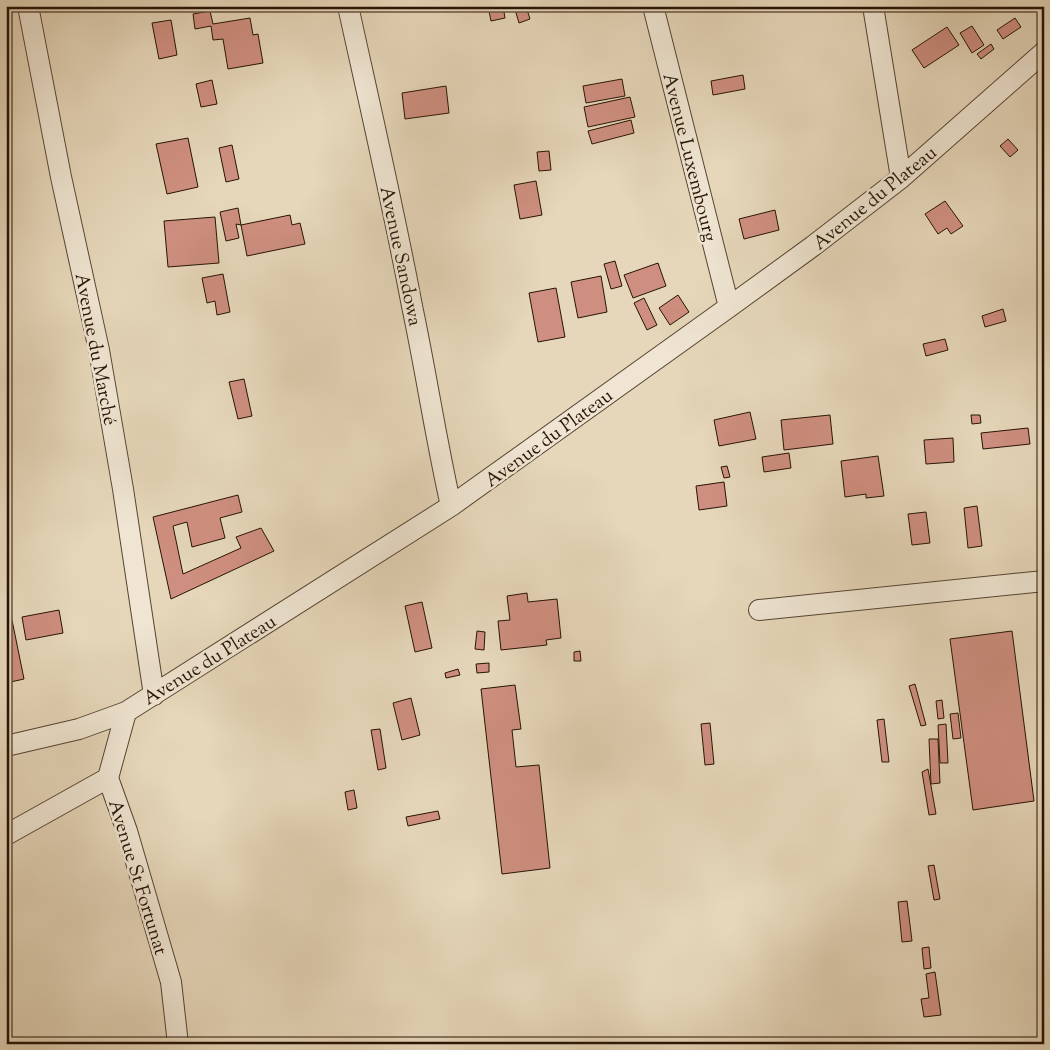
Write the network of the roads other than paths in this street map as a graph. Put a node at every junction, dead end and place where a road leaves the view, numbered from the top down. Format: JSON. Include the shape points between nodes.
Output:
{"nodes":[{"id":1,"x":28,"y":6,"type":"edge"},
{"id":2,"x":348,"y":6,"type":"edge"},
{"id":3,"x":653,"y":6,"type":"edge"},
{"id":4,"x":873,"y":6,"type":"edge"},
{"id":5,"x":1044,"y":52,"type":"edge"},
{"id":6,"x":901,"y":178,"type":"junction"},
{"id":7,"x":729,"y":307,"type":"junction"},
{"id":8,"x":451,"y":506,"type":"junction"},
{"id":9,"x":1044,"y":581,"type":"edge"},
{"id":10,"x":759,"y":610,"type":"dead end"},
{"id":11,"x":154,"y":695,"type":"junction"},
{"id":12,"x":126,"y":712,"type":"junction"},
{"id":13,"x":6,"y":746,"type":"edge"},
{"id":14,"x":108,"y":778,"type":"junction"},
{"id":15,"x":6,"y":835,"type":"edge"},
{"id":16,"x":178,"y":1044,"type":"edge"}],
"edges":[{"from":1,"to":11,"type":"street","name":"Avenue du Marché","via":[[99,350]]},
{"from":2,"to":8,"type":"street","name":"Avenue Sandowa","via":[[390,195]]},
{"from":3,"to":7,"type":"street","name":"Avenue Luxembourg"},
{"from":4,"to":6,"type":"street"},
{"from":5,"to":6,"type":"street","name":"Avenue du Plateau"},
{"from":6,"to":7,"type":"street","name":"Avenue du Plateau"},
{"from":7,"to":8,"type":"street","name":"Avenue du Plateau"},
{"from":8,"to":11,"type":"street","name":"Avenue du Plateau"},
{"from":9,"to":10,"type":"street"},
{"from":11,"to":12,"type":"street","name":"Avenue du Plateau"},
{"from":12,"to":13,"type":"street","name":"Avenue du Plateau","via":[[79,729]]},
{"from":12,"to":14,"type":"street","name":"Avenue St Fortunat"},
{"from":14,"to":15,"type":"street"},
{"from":14,"to":16,"type":"street","name":"Avenue St Fortunat","via":[[127,831],[171,982]]}]}
